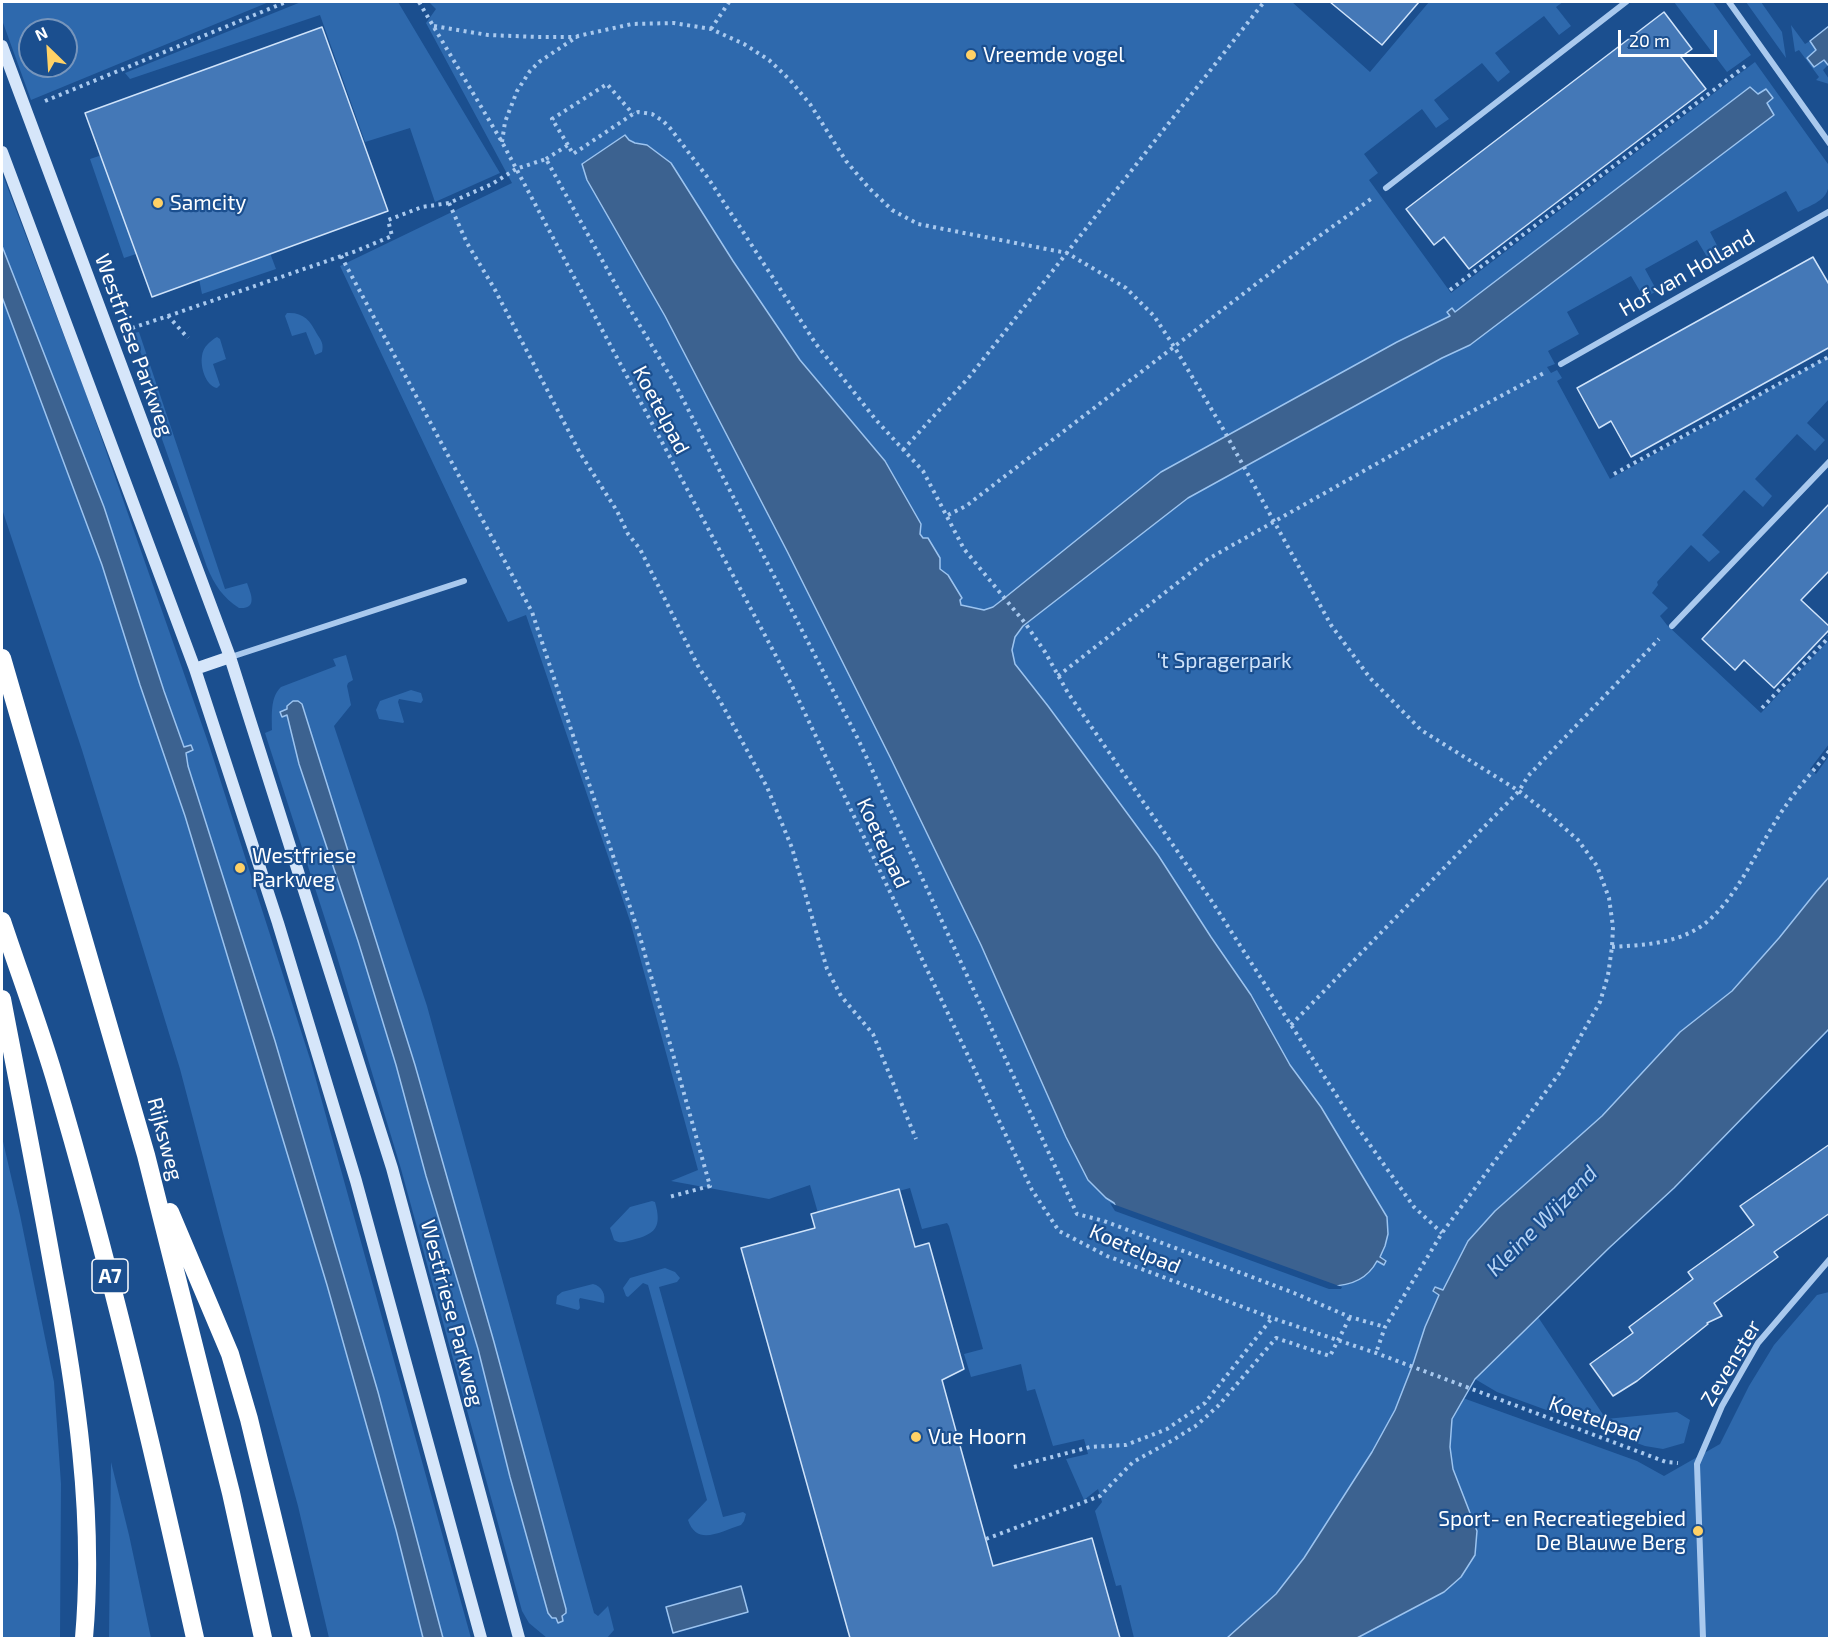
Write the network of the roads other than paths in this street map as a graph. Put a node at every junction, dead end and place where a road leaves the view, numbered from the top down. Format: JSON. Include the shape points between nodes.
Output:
{"nodes":[{"id":1,"x":1626,"y":2,"type":"edge"},
{"id":2,"x":1729,"y":2,"type":"edge"},
{"id":3,"x":2,"y":46,"type":"edge"},
{"id":4,"x":1830,"y":144,"type":"edge"},
{"id":5,"x":2,"y":152,"type":"edge"},
{"id":6,"x":1386,"y":188,"type":"road end"},
{"id":7,"x":1830,"y":211,"type":"edge"},
{"id":8,"x":1561,"y":364,"type":"road end"},
{"id":9,"x":1830,"y":461,"type":"edge"},
{"id":10,"x":464,"y":581,"type":"dead end"},
{"id":11,"x":1672,"y":626,"type":"road end"},
{"id":12,"x":230,"y":657,"type":"junction"},
{"id":13,"x":2,"y":658,"type":"edge"},
{"id":14,"x":195,"y":669,"type":"junction"},
{"id":15,"x":2,"y":921,"type":"edge"},
{"id":16,"x":2,"y":999,"type":"edge"},
{"id":17,"x":146,"y":1155,"type":"junction"},
{"id":18,"x":1830,"y":1259,"type":"edge"},
{"id":19,"x":84,"y":1638,"type":"edge"},
{"id":20,"x":195,"y":1638,"type":"edge"},
{"id":21,"x":263,"y":1638,"type":"edge"},
{"id":22,"x":302,"y":1638,"type":"edge"},
{"id":23,"x":481,"y":1638,"type":"edge"},
{"id":24,"x":519,"y":1638,"type":"edge"},
{"id":25,"x":1703,"y":1638,"type":"edge"}],
"edges":[{"from":1,"to":6,"type":"street"},
{"from":2,"to":4,"type":"street"},
{"from":3,"to":12,"type":"street","name":"Westfriese Parkweg"},
{"from":5,"to":14,"type":"street"},
{"from":7,"to":8,"type":"street","name":"Hof van Holland"},
{"from":9,"to":11,"type":"street"},
{"from":10,"to":12,"type":"street"},
{"from":12,"to":14,"type":"street"},
{"from":12,"to":24,"type":"street","name":"Westfriese Parkweg","via":[[392,1168]]},
{"from":13,"to":17,"type":"highway","name":"Rijksweg"},
{"from":14,"to":23,"type":"street","via":[[356,1181]]},
{"from":15,"to":20,"type":"highway","number":"A7","via":[[54,1074],[114,1292]]},
{"from":16,"to":19,"type":"highway","via":[[66,1340],[83,1460],[88,1523]]},
{"from":17,"to":21,"type":"highway","name":"Rijksweg"},
{"from":17,"to":22,"type":"highway","via":[[231,1354]]},
{"from":18,"to":25,"type":"street","name":"Zevenster","via":[[1758,1343],[1722,1406],[1697,1464]]}]}
